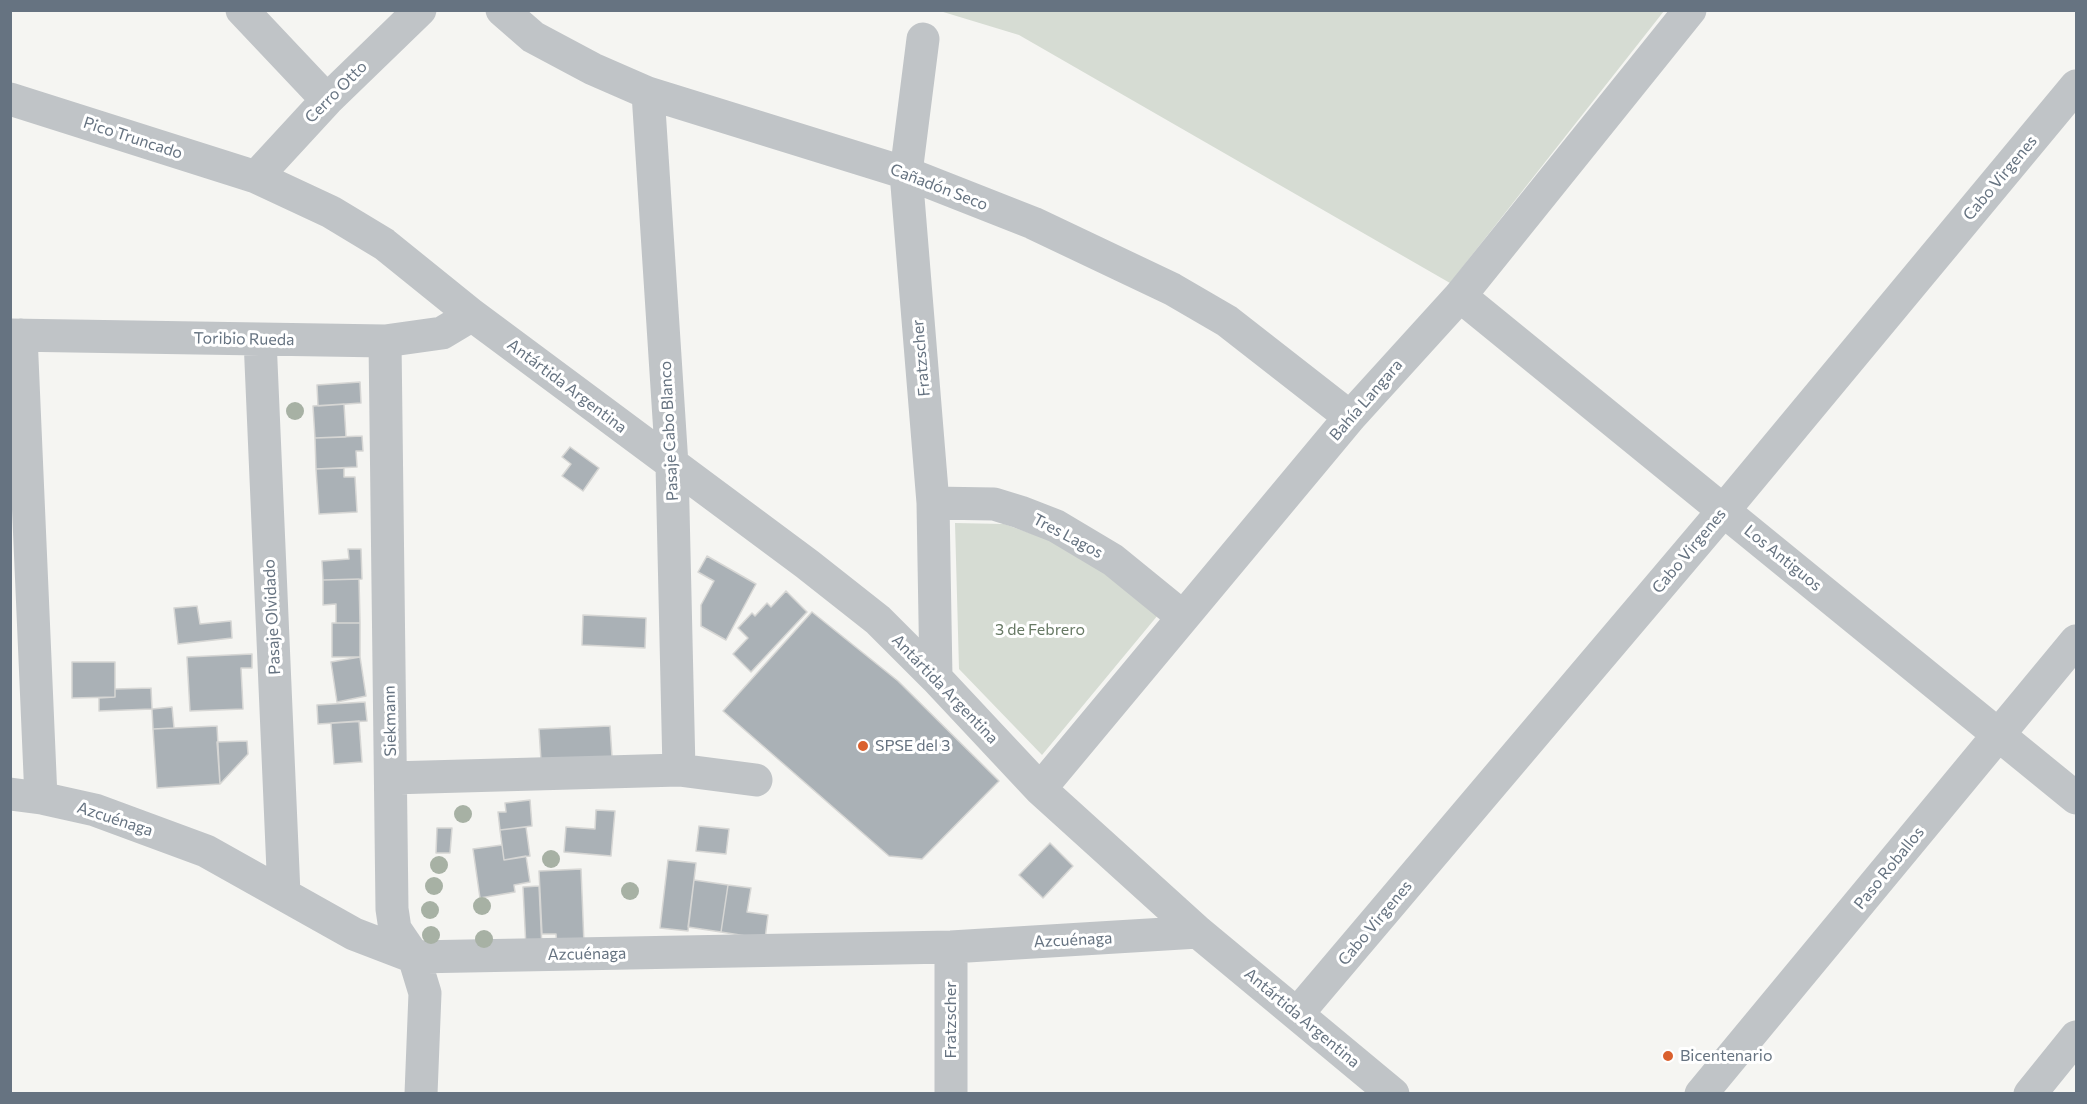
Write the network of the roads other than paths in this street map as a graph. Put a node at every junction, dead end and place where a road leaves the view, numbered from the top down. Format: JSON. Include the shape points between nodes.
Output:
{"nodes":[{"id":1,"x":242,"y":10,"type":"edge"},
{"id":2,"x":420,"y":10,"type":"edge"},
{"id":3,"x":502,"y":10,"type":"edge"},
{"id":4,"x":1690,"y":10,"type":"edge"},
{"id":5,"x":923,"y":39,"type":"dead end"},
{"id":6,"x":2076,"y":86,"type":"edge"},
{"id":7,"x":648,"y":93,"type":"junction"},
{"id":8,"x":10,"y":99,"type":"edge"},
{"id":9,"x":327,"y":100,"type":"junction"},
{"id":10,"x":906,"y":173,"type":"junction"},
{"id":11,"x":256,"y":177,"type":"junction"},
{"id":12,"x":1460,"y":296,"type":"junction"},
{"id":13,"x":472,"y":315,"type":"junction"},
{"id":14,"x":16,"y":335,"type":"edge"},
{"id":15,"x":260,"y":339,"type":"junction"},
{"id":16,"x":385,"y":341,"type":"junction"},
{"id":17,"x":1350,"y":417,"type":"junction"},
{"id":18,"x":672,"y":465,"type":"junction"},
{"id":19,"x":933,"y":503,"type":"junction"},
{"id":20,"x":1724,"y":510,"type":"junction"},
{"id":21,"x":1183,"y":617,"type":"junction"},
{"id":22,"x":2076,"y":641,"type":"edge"},
{"id":23,"x":936,"y":678,"type":"junction"},
{"id":24,"x":1999,"y":734,"type":"junction"},
{"id":25,"x":679,"y":770,"type":"junction"},
{"id":26,"x":391,"y":778,"type":"junction"},
{"id":27,"x":756,"y":780,"type":"dead end"},
{"id":28,"x":1040,"y":789,"type":"junction"},
{"id":29,"x":26,"y":796,"type":"edge"},
{"id":30,"x":2076,"y":798,"type":"edge"},
{"id":31,"x":284,"y":894,"type":"junction"},
{"id":32,"x":1198,"y":932,"type":"junction"},
{"id":33,"x":951,"y":947,"type":"junction"},
{"id":34,"x":414,"y":957,"type":"junction"},
{"id":35,"x":1297,"y":1014,"type":"junction"},
{"id":36,"x":2076,"y":1037,"type":"edge"},
{"id":37,"x":421,"y":1094,"type":"edge"},
{"id":38,"x":951,"y":1094,"type":"edge"},
{"id":39,"x":1393,"y":1094,"type":"edge"},
{"id":40,"x":1701,"y":1094,"type":"edge"},
{"id":41,"x":2030,"y":1094,"type":"edge"}],
"edges":[{"from":1,"to":9,"type":"street"},
{"from":2,"to":9,"type":"street","name":"Cerro Otto"},
{"from":3,"to":7,"type":"street","name":"Cañadón Seco","via":[[533,37]]},
{"from":4,"to":12,"type":"street","name":"Bahía Langara"},
{"from":5,"to":10,"type":"street","name":"Fratzscher"},
{"from":6,"to":20,"type":"street","name":"Cabo Virgenes"},
{"from":7,"to":10,"type":"street","name":"Cañadón Seco"},
{"from":7,"to":18,"type":"street","name":"Pasaje Cabo Blanco"},
{"from":8,"to":11,"type":"street","name":"Pico Truncado"},
{"from":9,"to":11,"type":"street","name":"Cerro Otto"},
{"from":10,"to":17,"type":"street","name":"Cañadón Seco","via":[[1033,223],[1172,289],[1227,321]]},
{"from":10,"to":19,"type":"street","name":"Fratzscher"},
{"from":11,"to":13,"type":"street","name":"Pico Truncado","via":[[331,212],[384,244]]},
{"from":12,"to":17,"type":"street","name":"Bahía Langara"},
{"from":12,"to":20,"type":"street","name":"Los Antiguos"},
{"from":13,"to":16,"type":"street","name":"Toribio Rueda","via":[[442,333]]},
{"from":13,"to":18,"type":"street","name":"Antártida Argentina"},
{"from":14,"to":15,"type":"street","name":"Toribio Rueda"},
{"from":14,"to":29,"type":"street"},
{"from":15,"to":16,"type":"street","name":"Toribio Rueda"},
{"from":15,"to":31,"type":"street","name":"Pasaje Olvidado"},
{"from":16,"to":26,"type":"street","name":"Siekmann"},
{"from":17,"to":21,"type":"street","name":"Bahía Langara"},
{"from":18,"to":23,"type":"street","name":"Antártida Argentina","via":[[878,620]]},
{"from":18,"to":25,"type":"street","name":"Pasaje Cabo Blanco"},
{"from":19,"to":21,"type":"street","name":"Tres Lagos","via":[[994,504],[1056,526],[1113,560]]},
{"from":19,"to":23,"type":"street","name":"Fratzscher"},
{"from":20,"to":24,"type":"street","name":"Los Antiguos"},
{"from":20,"to":35,"type":"street","name":"Cabo Virgenes"},
{"from":21,"to":28,"type":"street","name":"Bahía Langara"},
{"from":22,"to":24,"type":"street","name":"Paso Roballos"},
{"from":23,"to":28,"type":"street","name":"Antártida Argentina"},
{"from":24,"to":30,"type":"street","name":"Los Antiguos"},
{"from":24,"to":40,"type":"street","name":"Paso Roballos"},
{"from":25,"to":26,"type":"street"},
{"from":25,"to":27,"type":"street"},
{"from":26,"to":34,"type":"street","name":"Siekmann","via":[[392,909],[395,929]]},
{"from":28,"to":32,"type":"street","name":"Antártida Argentina"},
{"from":29,"to":31,"type":"street","name":"Azcuénaga","via":[[94,810],[206,851]]},
{"from":31,"to":34,"type":"street","name":"Azcuénaga","via":[[354,934]]},
{"from":32,"to":33,"type":"street","name":"Azcuénaga"},
{"from":32,"to":35,"type":"street","name":"Antártida Argentina"},
{"from":33,"to":34,"type":"street","name":"Azcuénaga"},
{"from":33,"to":38,"type":"street","name":"Fratzscher"},
{"from":34,"to":37,"type":"street","name":"Siekmann","via":[[425,993]]},
{"from":35,"to":39,"type":"street","name":"Antártida Argentina"},
{"from":36,"to":41,"type":"street"}]}
